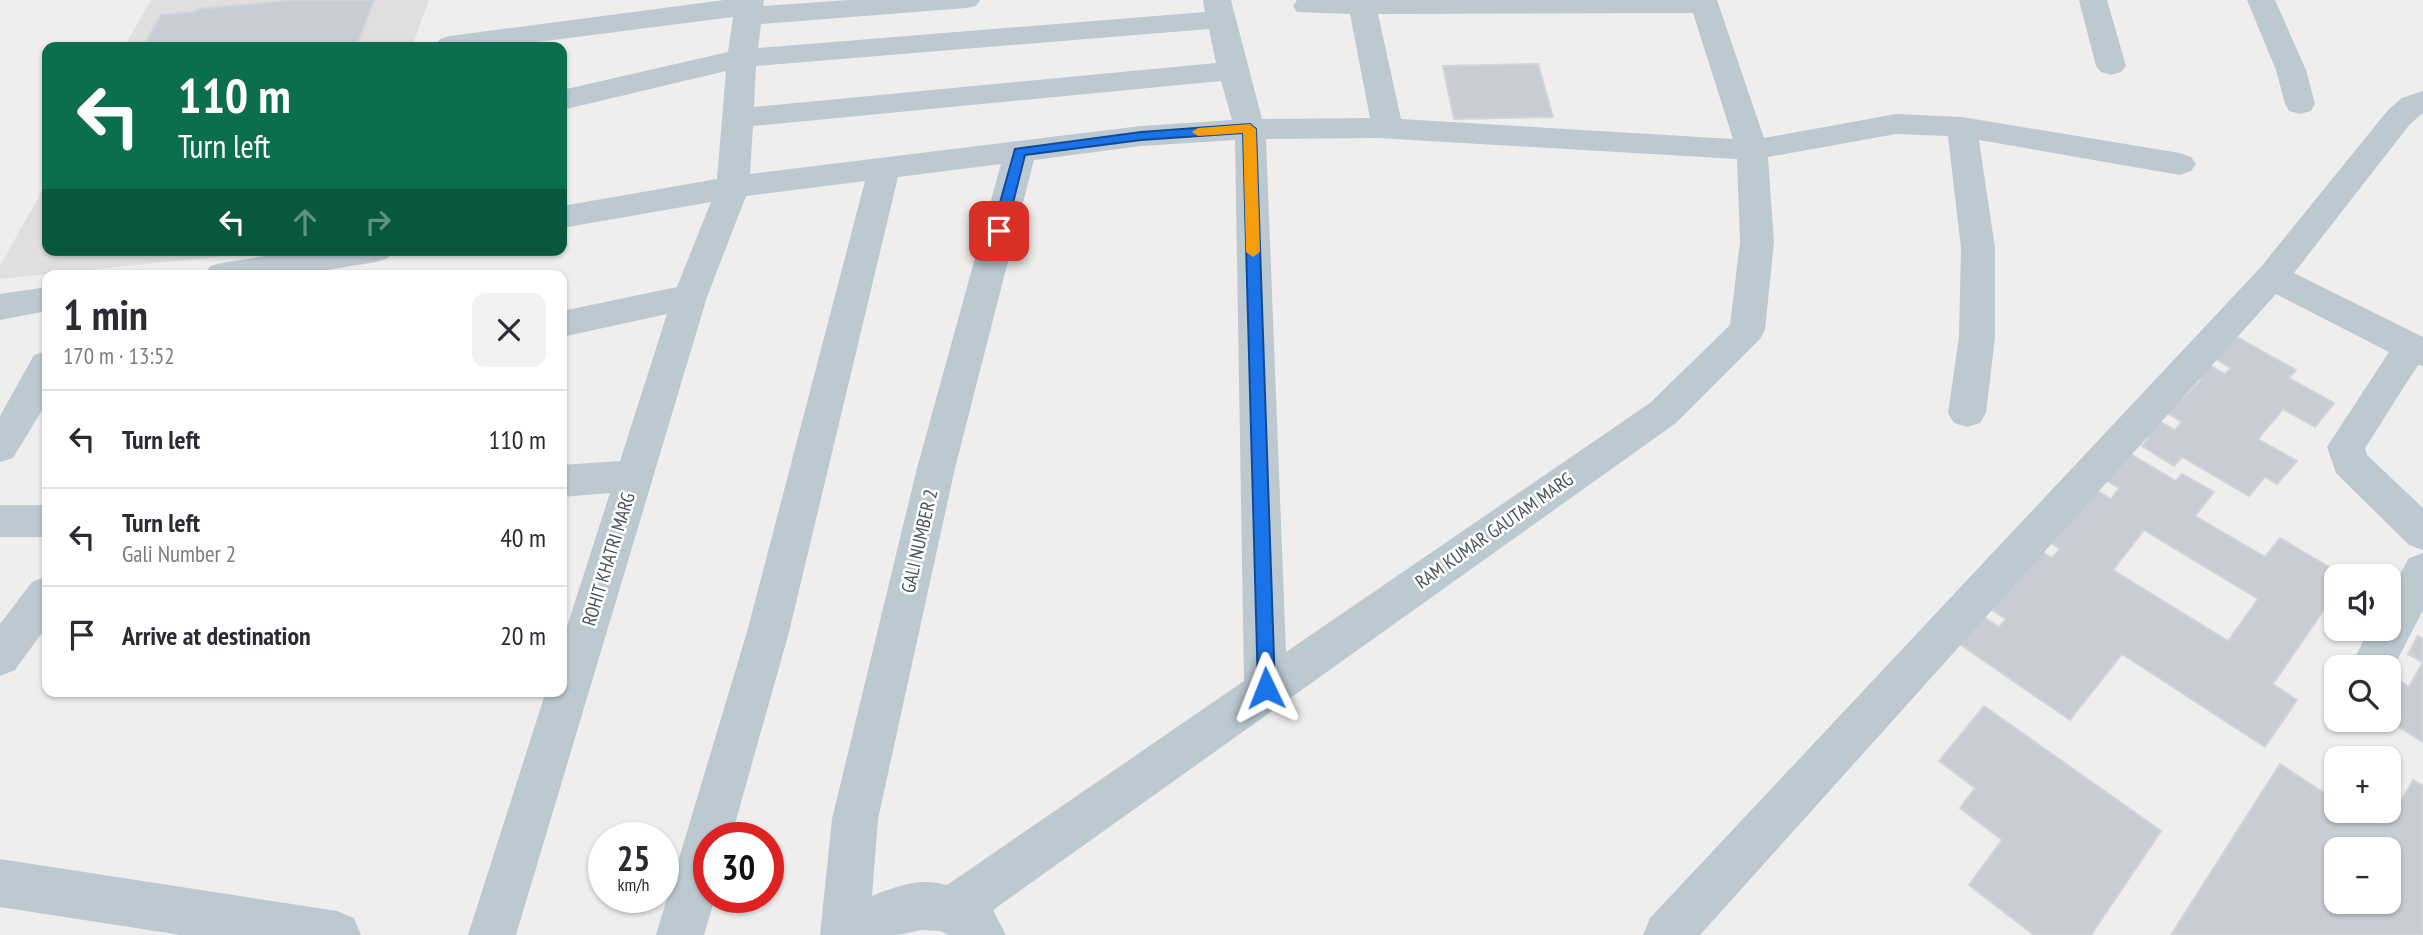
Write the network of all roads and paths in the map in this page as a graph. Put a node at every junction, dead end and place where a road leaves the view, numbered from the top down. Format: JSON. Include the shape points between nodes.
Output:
{"nodes":[{"id":1,"x":967,"y":0,"type":"edge"},
{"id":2,"x":2093,"y":0,"type":"edge"},
{"id":3,"x":2261,"y":0,"type":"edge"},
{"id":4,"x":1457,"y":2,"type":"edge"},
{"id":5,"x":1704,"y":2,"type":"edge"},
{"id":6,"x":1362,"y":3,"type":"edge"},
{"id":7,"x":1307,"y":6,"type":"dead end"},
{"id":8,"x":749,"y":7,"type":"edge"},
{"id":9,"x":1219,"y":10,"type":"edge"},
{"id":10,"x":474,"y":42,"type":"edge"},
{"id":11,"x":742,"y":58,"type":"junction"},
{"id":12,"x":2111,"y":66,"type":"dead end"},
{"id":13,"x":1233,"y":71,"type":"junction"},
{"id":14,"x":567,"y":99,"type":"edge"},
{"id":15,"x":2423,"y":101,"type":"edge"},
{"id":16,"x":2300,"y":104,"type":"dead end"},
{"id":17,"x":737,"y":118,"type":"junction"},
{"id":18,"x":1962,"y":127,"type":"junction"},
{"id":19,"x":1250,"y":129,"type":"junction"},
{"id":20,"x":1388,"y":129,"type":"junction"},
{"id":21,"x":1752,"y":150,"type":"junction"},
{"id":22,"x":1020,"y":152,"type":"junction"},
{"id":23,"x":2180,"y":164,"type":"dead end"},
{"id":24,"x":884,"y":169,"type":"junction"},
{"id":25,"x":733,"y":187,"type":"junction"},
{"id":26,"x":567,"y":216,"type":"edge"},
{"id":27,"x":339,"y":256,"type":"edge"},
{"id":28,"x":253,"y":270,"type":"edge"},
{"id":29,"x":2272,"y":276,"type":"junction"},
{"id":30,"x":690,"y":296,"type":"junction"},
{"id":31,"x":42,"y":300,"type":"edge"},
{"id":32,"x":0,"y":307,"type":"edge"},
{"id":33,"x":567,"y":323,"type":"edge"},
{"id":34,"x":2417,"y":350,"type":"edge"},
{"id":35,"x":42,"y":374,"type":"edge"},
{"id":36,"x":1967,"y":413,"type":"dead end"},
{"id":37,"x":18,"y":420,"type":"edge"},
{"id":38,"x":633,"y":475,"type":"junction"},
{"id":39,"x":567,"y":481,"type":"edge"},
{"id":40,"x":2409,"y":513,"type":"edge"},
{"id":41,"x":0,"y":521,"type":"edge"},
{"id":42,"x":42,"y":521,"type":"edge"},
{"id":43,"x":2423,"y":533,"type":"edge"},
{"id":44,"x":2423,"y":570,"type":"edge"},
{"id":45,"x":42,"y":601,"type":"edge"},
{"id":46,"x":2377,"y":655,"type":"edge"},
{"id":47,"x":0,"y":657,"type":"edge"},
{"id":48,"x":1266,"y":688,"type":"junction"},
{"id":49,"x":567,"y":690,"type":"edge"},
{"id":50,"x":565,"y":697,"type":"edge"},
{"id":51,"x":0,"y":883,"type":"edge"},
{"id":52,"x":968,"y":923,"type":"edge"},
{"id":53,"x":289,"y":931,"type":"edge"},
{"id":54,"x":337,"y":935,"type":"edge"},
{"id":55,"x":492,"y":935,"type":"edge"},
{"id":56,"x":680,"y":935,"type":"edge"},
{"id":57,"x":844,"y":935,"type":"edge"},
{"id":58,"x":859,"y":935,"type":"edge"},
{"id":59,"x":1667,"y":935,"type":"edge"}],
"edges":[{"from":1,"to":8,"type":"street"},
{"from":2,"to":12,"type":"street"},
{"from":3,"to":16,"type":"street","via":[[2291,70]]},
{"from":4,"to":5,"type":"street"},
{"from":4,"to":6,"type":"street"},
{"from":5,"to":21,"type":"street","name":"RAM KUMAR GAUTAM MARG"},
{"from":6,"to":7,"type":"street"},
{"from":6,"to":20,"type":"street"},
{"from":8,"to":10,"type":"street"},
{"from":8,"to":11,"type":"street","name":"ROHIT KHATRI MARG"},
{"from":9,"to":11,"type":"street"},
{"from":9,"to":13,"type":"street"},
{"from":11,"to":14,"type":"street"},
{"from":11,"to":17,"type":"street","name":"ROHIT KHATRI MARG"},
{"from":13,"to":17,"type":"street"},
{"from":13,"to":19,"type":"street"},
{"from":15,"to":29,"type":"street","via":[[2399,117]]},
{"from":17,"to":25,"type":"street","name":"ROHIT KHATRI MARG"},
{"from":18,"to":21,"type":"street","via":[[1896,124]]},
{"from":18,"to":23,"type":"street"},
{"from":18,"to":36,"type":"street","via":[[1978,248],[1976,337]]},
{"from":19,"to":20,"type":"street"},
{"from":19,"to":22,"type":"street","via":[[1141,136]]},
{"from":19,"to":48,"type":"street"},
{"from":20,"to":21,"type":"street"},
{"from":21,"to":48,"type":"street","name":"RAM KUMAR GAUTAM MARG","via":[[1757,242],[1747,330],[1663,413]]},
{"from":22,"to":24,"type":"street"},
{"from":22,"to":57,"type":"street","name":"GALI NUMBER 2","via":[[936,468],[855,819]]},
{"from":24,"to":25,"type":"street"},
{"from":24,"to":56,"type":"street","via":[[768,632]]},
{"from":25,"to":26,"type":"street"},
{"from":25,"to":30,"type":"street","name":"ROHIT KHATRI MARG"},
{"from":27,"to":28,"type":"street"},
{"from":29,"to":34,"type":"street"},
{"from":29,"to":59,"type":"street"},
{"from":30,"to":33,"type":"street"},
{"from":30,"to":38,"type":"street","name":"ROHIT KHATRI MARG"},
{"from":31,"to":32,"type":"street"},
{"from":34,"to":40,"type":"street","via":[[2346,447],[2350,462]]},
{"from":35,"to":37,"type":"street"},
{"from":38,"to":39,"type":"street"},
{"from":38,"to":49,"type":"street","name":"ROHIT KHATRI MARG"},
{"from":40,"to":43,"type":"street"},
{"from":41,"to":42,"type":"street"},
{"from":44,"to":46,"type":"street"},
{"from":45,"to":47,"type":"street"},
{"from":48,"to":52,"type":"street","name":"RAM KUMAR GAUTAM MARG"},
{"from":50,"to":55,"type":"street","name":"ROHIT KHATRI MARG"},
{"from":51,"to":53,"type":"street"},
{"from":52,"to":58,"type":"street","via":[[923,905],[892,912]]},
{"from":53,"to":54,"type":"street"}]}
